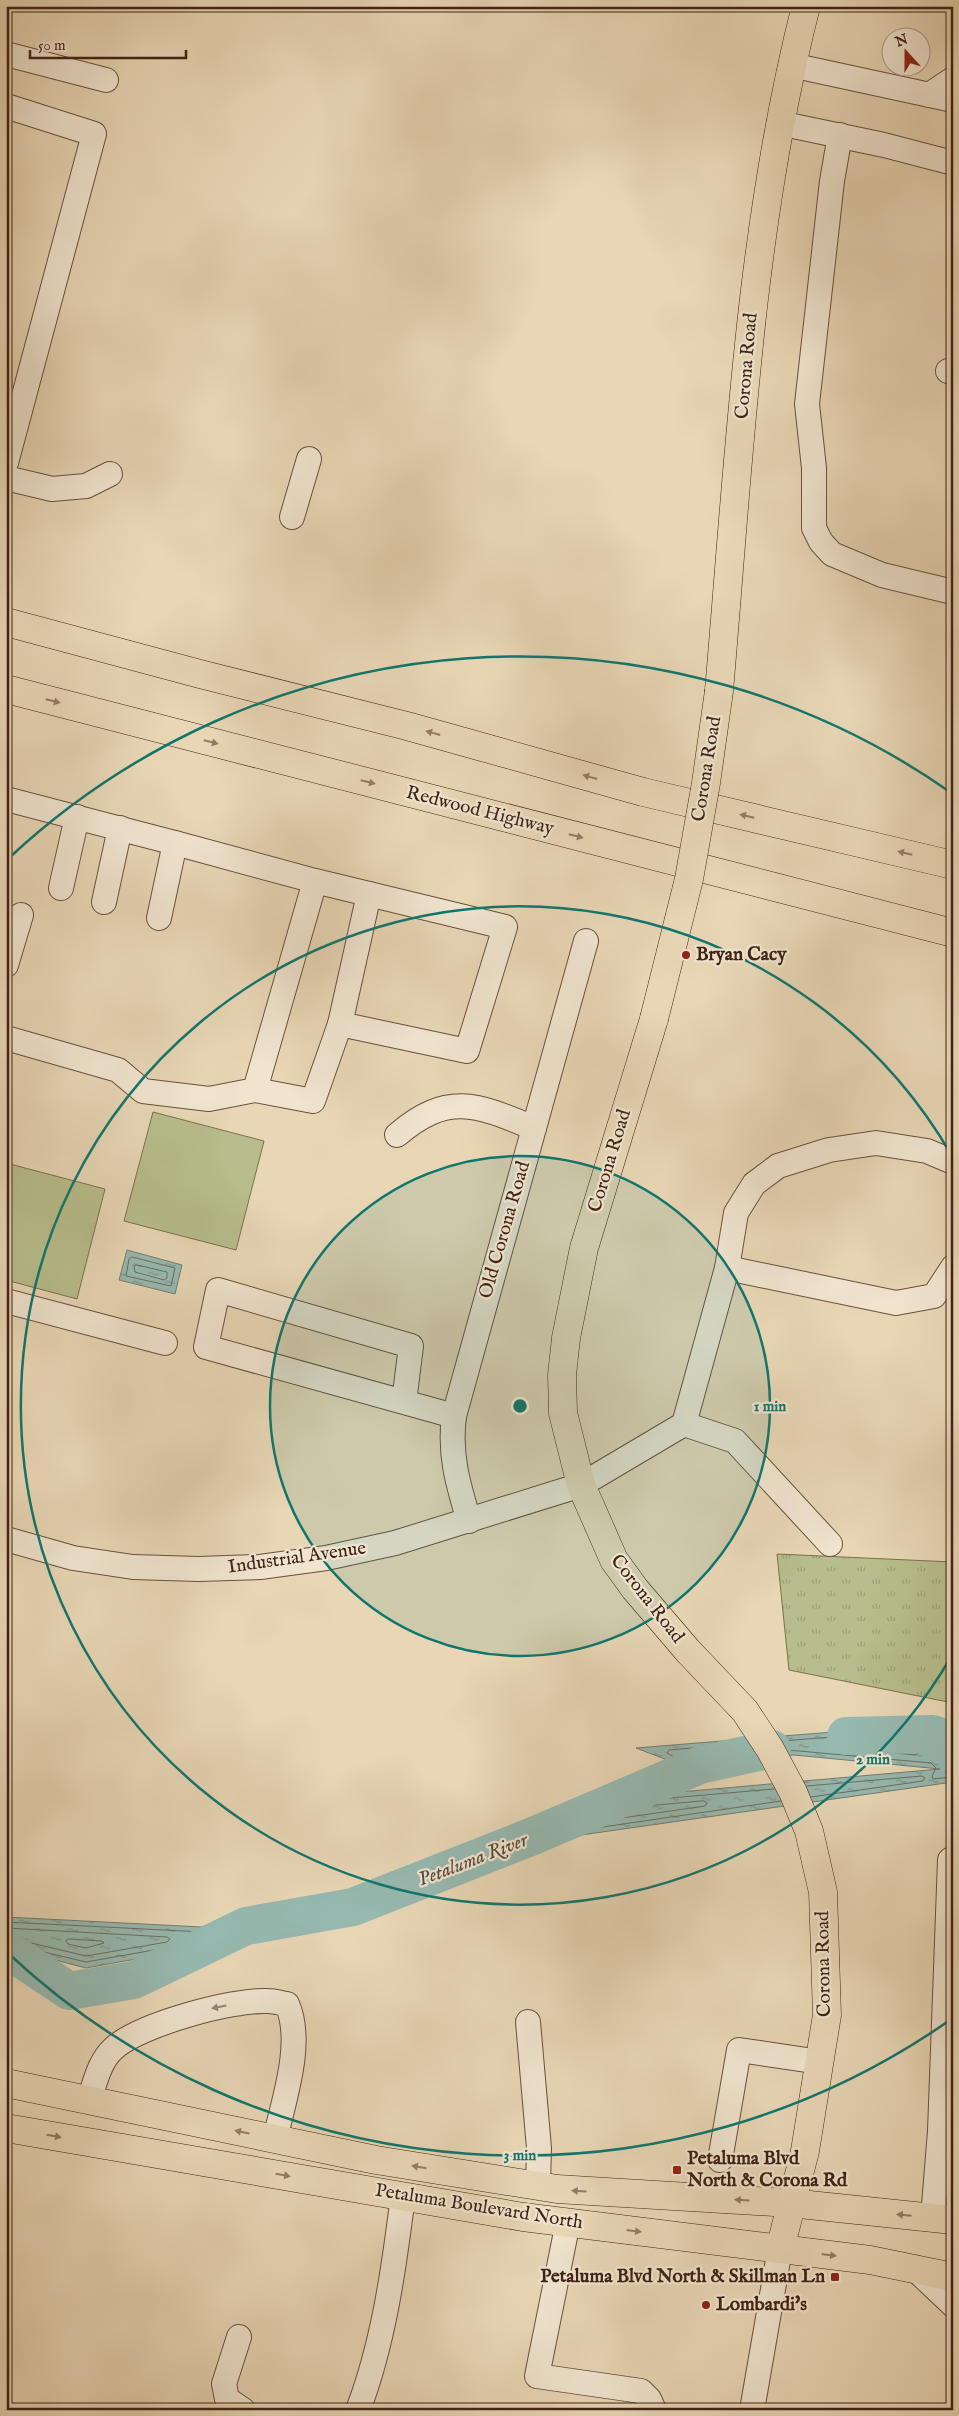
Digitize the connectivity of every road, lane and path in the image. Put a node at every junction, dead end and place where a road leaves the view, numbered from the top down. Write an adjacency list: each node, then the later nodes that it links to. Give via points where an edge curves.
1 (806, 6): 3 (main road, Corona Road)
2 (6, 54): 5 (street)
3 (791, 65): 6 (street); 9 (main road, Corona Road)
4 (953, 78): 6 (street)
5 (106, 80)
6 (929, 95): 7 (street)
7 (953, 100)
8 (6, 106): 13 (street, via 94,134)
9 (779, 122): 10 (street); 47 (main road, Corona Road, bridge, via 753,300 719,691 706,783 689,879 654,1019 584,1248 566,1338 562,1375 563,1413)
10 (840, 135): 11 (street); 17 (street, via 807,404 814,468 814,528 832,554 882,575)
11 (953, 163)
12 (309, 459): 16 (street)
13 (6, 463)
14 (110, 474): 15 (street, via 86,486 52,489)
15 (6, 478)
16 (292, 517)
17 (953, 592)
18 (6, 622): 24 (main road, one-way to 18, via 643,792 407,726)
19 (6, 689): 31 (main road, Redwood Highway, one-way to 31)
20 (6, 799): 21 (street)
21 (77, 817): 22 (street); 26 (street)
22 (120, 828): 23 (street); 28 (street)
23 (175, 843): 25 (street); 30 (street)
24 (953, 865)
25 (315, 882): 27 (street); 36 (street)
26 (61, 888)
27 (369, 894): 34 (street); 34 (street, via 505,927 467,1052)
28 (104, 902)
29 (21, 916): 33 (street)
30 (159, 918)
31 (953, 933)
32 (586, 941): 37 (street, Old Corona Road)
33 (6, 965)
34 (340, 1024): 36 (street, via 314,1101)
35 (6, 1038): 36 (street, via 118,1070 143,1092 209,1099)
36 (255, 1090)
37 (534, 1128): 38 (street, via 490,1110 471,1106 448,1107 423,1115); 45 (street, Old Corona Road)
38 (397, 1135)
39 (953, 1162): 41 (street, via 928,1152 876,1143 829,1150 778,1166 754,1184 736,1213)
40 (953, 1267): 41 (street, via 934,1296 896,1303)
41 (727, 1268): 46 (street)
42 (6, 1301): 43 (street)
43 (165, 1343)
44 (404, 1402): 44 (street, via 206,1347 218,1290 411,1346); 45 (street)
45 (454, 1416): 48 (street, Old Corona Road, via 451,1440 454,1465)
46 (684, 1424): 47 (street, Industrial Avenue); 50 (street, via 735,1441)
47 (582, 1485): 48 (street, Industrial Avenue); 54 (main road, Corona Road, via 619,1567 688,1651 745,1711 793,1792 809,1831 823,1892 828,2015)
48 (469, 1521): 49 (street, Industrial Avenue, via 395,1543 326,1558 251,1567 133,1567 73,1558)
49 (6, 1539)
50 (830, 1544)
51 (950, 1860): 52 (street)
52 (950, 1932): 56 (street)
53 (528, 2022): 61 (street, via 539,2148)
54 (820, 2062): 60 (street, via 739,2050); 63 (main road, Corona Road, via 805,2150)
55 (6, 2083): 57 (main road, Petaluma Boulevard North)
56 (947, 2095): 64 (street, via 938,2172)
57 (89, 2100): 59 (main road, Petaluma Boulevard North, one-way to 57); 59 (street, one-way to 57, via 290,2073 293,2034 292,2015 287,2004 267,2001 207,2010 137,2034 113,2049 100,2069)
58 (6, 2128): 62 (main road, Petaluma Boulevard North, one-way to 62)
59 (275, 2139): 61 (main road, Petaluma Boulevard North, one-way to 59, via 376,2160)
60 (720, 2160)
61 (538, 2186): 63 (main road, Petaluma Boulevard North, one-way to 61)
62 (403, 2196): 65 (main road, Petaluma Boulevard North); 72 (street, via 396,2252 377,2345)
63 (790, 2203): 64 (main road, Petaluma Boulevard North, one-way to 63); 66 (main road, Corona Road)
64 (943, 2219)
65 (568, 2222): 66 (main road, Petaluma Boulevard North, one-way to 66); 73 (street, via 537,2376 641,2391)
66 (780, 2249): 67 (main road, Petaluma Boulevard North, one-way to 67, via 870,2260); 74 (street)
67 (916, 2270): 68 (main road, Petaluma Boulevard North); 69 (street)
68 (953, 2277)
69 (953, 2305)
70 (239, 2337): 71 (street, via 224,2384 227,2399)
71 (243, 2410)
72 (358, 2410)
73 (654, 2410)
74 (752, 2410)

